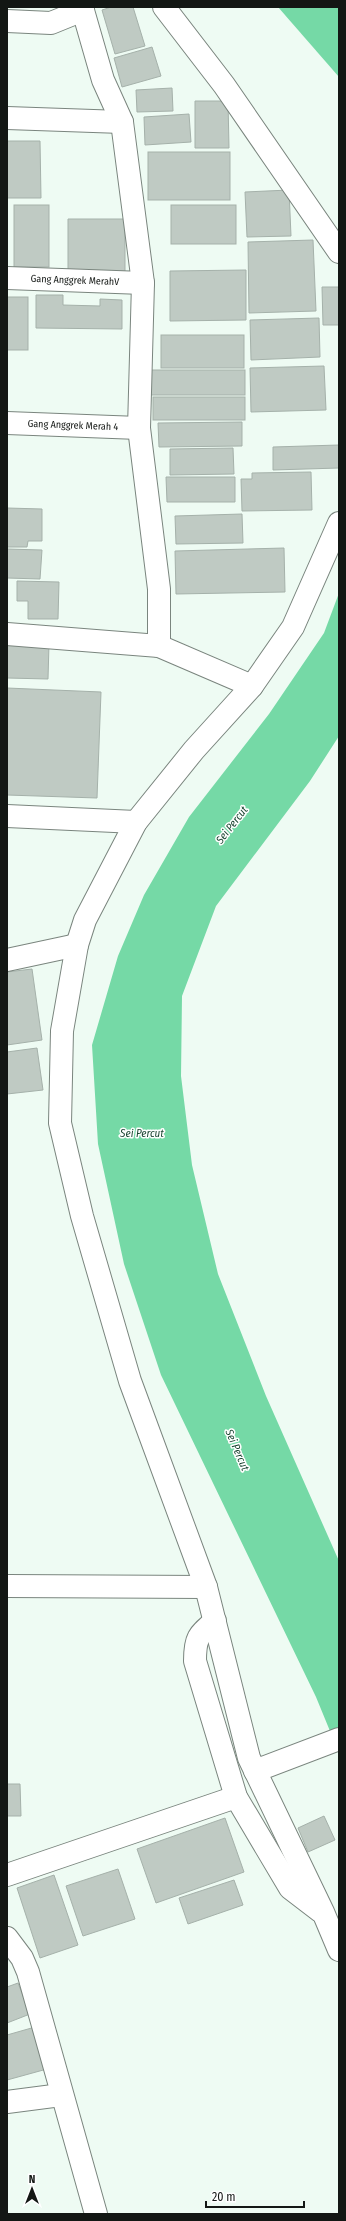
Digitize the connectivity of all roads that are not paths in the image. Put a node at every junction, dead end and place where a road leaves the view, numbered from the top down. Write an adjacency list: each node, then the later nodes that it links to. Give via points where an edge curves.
1 (164, 7): 6 (street, via 224,85)
2 (83, 8): 3 (street, via 51,23); 5 (street, via 103,80)
3 (7, 21)
4 (7, 118): 5 (street)
5 (122, 122): 8 (street)
6 (339, 252)
7 (7, 278): 8 (street, Gang Anggrek MerahV)
8 (143, 283): 10 (street)
9 (7, 423): 10 (street, Gang Anggrek Merah 4)
10 (139, 428): 13 (street, via 159,589)
11 (339, 523): 14 (street, via 293,627)
12 (7, 634): 13 (street)
13 (159, 646): 14 (street)
14 (252, 686): 16 (street, via 194,750)
15 (7, 816): 16 (street)
16 (136, 822): 17 (street, via 86,920)
17 (77, 945): 18 (street); 20 (street, via 62,1031 60,1123 82,1216 130,1380)
18 (7, 960)
19 (7, 1586): 20 (street)
20 (206, 1587): 21 (street)
21 (215, 1621): 23 (street, via 249,1758); 24 (street, via 198,1634 194,1646 194,1661)
22 (332, 1741): 23 (street)
23 (255, 1771): 26 (street)
24 (236, 1797): 25 (street); 26 (street, via 290,1888)
25 (7, 1875)
26 (323, 1912): 28 (street)
27 (7, 1938): 29 (street, via 22,1958 28,1972)
28 (339, 1950)
29 (61, 2095): 30 (street); 31 (street)
30 (7, 2102)
31 (96, 2214)

